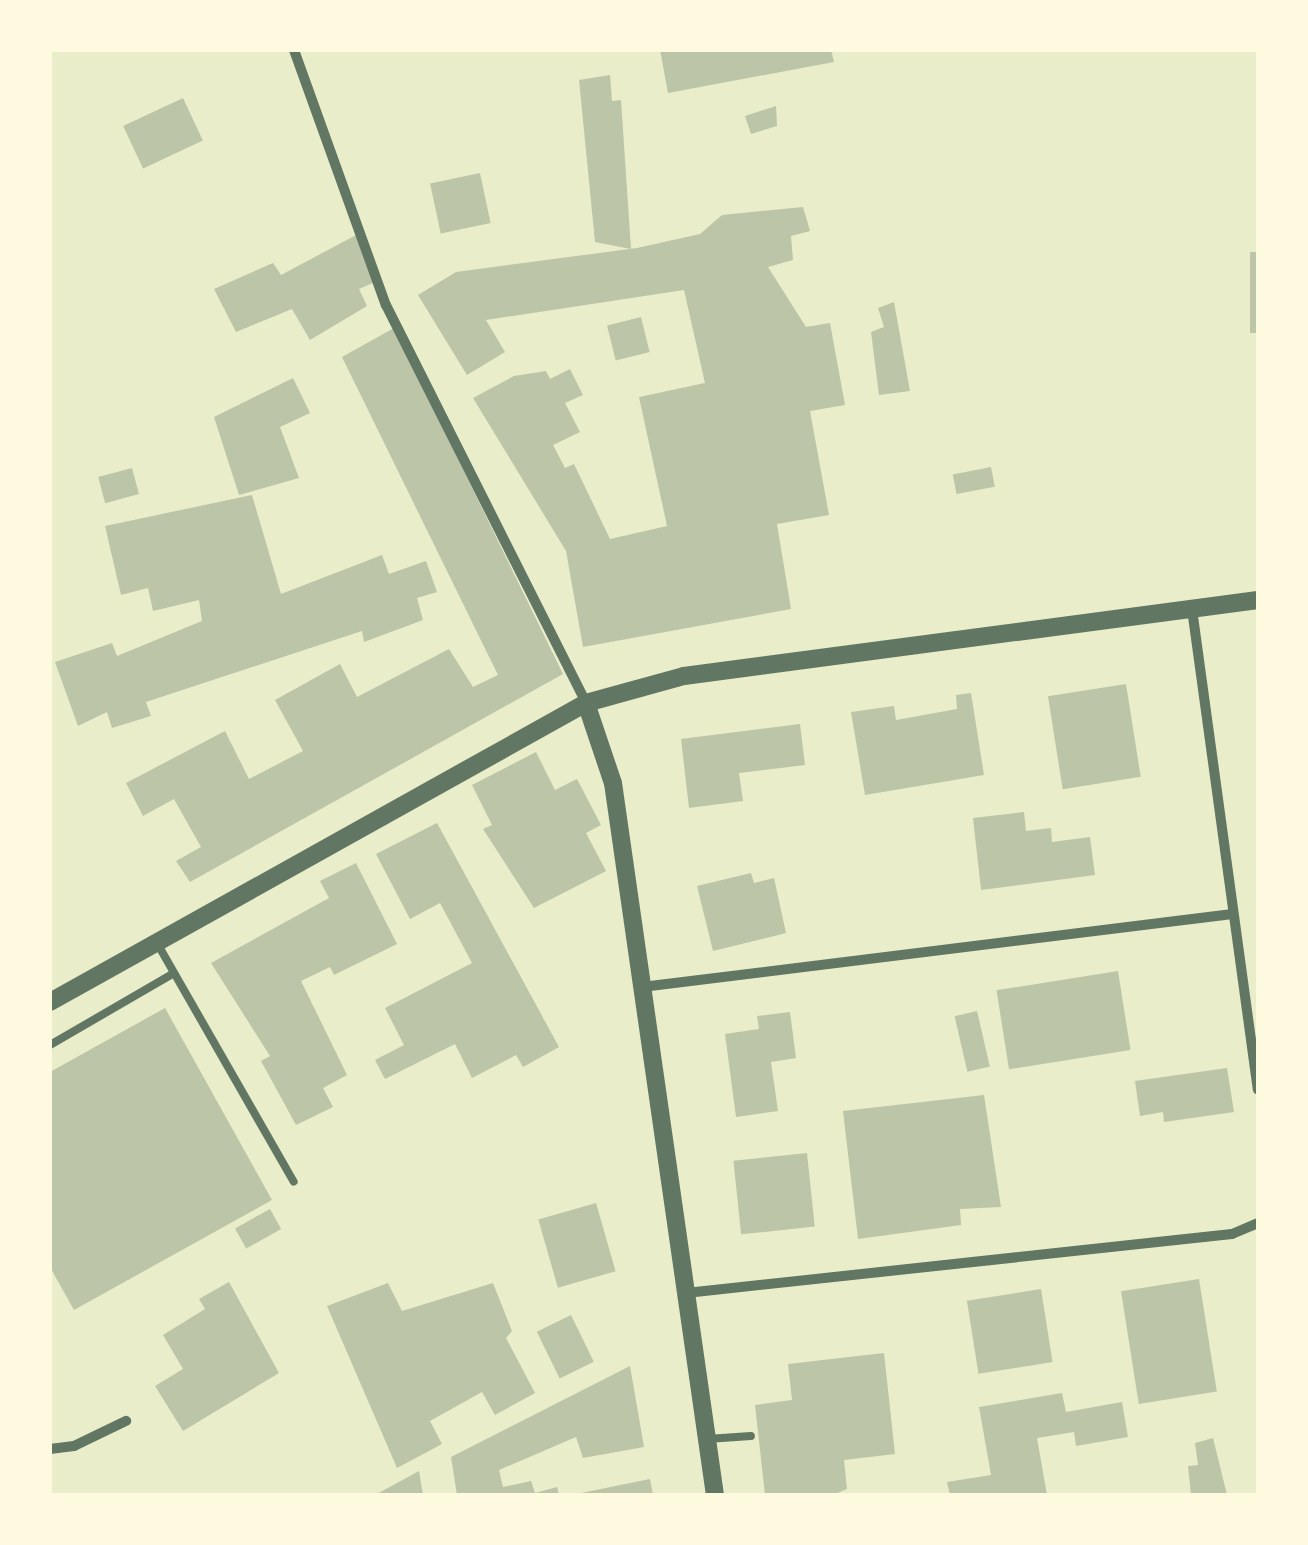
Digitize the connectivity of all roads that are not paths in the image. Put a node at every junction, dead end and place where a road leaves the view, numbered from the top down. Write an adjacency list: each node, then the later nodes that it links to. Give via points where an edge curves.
1 (294, 50): 4 (street, via 386,305)
2 (1258, 600): 3 (street)
3 (1192, 608): 4 (street, via 684,676); 5 (street)
4 (586, 702): 6 (street); 8 (street, via 612,782)
5 (1234, 914): 8 (street); 11 (street)
6 (157, 942): 7 (lane); 9 (street)
7 (174, 973): 10 (lane); 12 (lane)
8 (642, 986): 14 (street)
9 (50, 1002)
10 (50, 1044)
11 (1258, 1090)
12 (294, 1182)
13 (1258, 1223): 14 (street, via 1232,1234)
14 (686, 1294): 17 (street)
15 (126, 1421): 18 (street, via 74,1446)
16 (751, 1436): 17 (lane)
17 (708, 1439): 19 (street)
18 (50, 1448)
19 (716, 1495)

